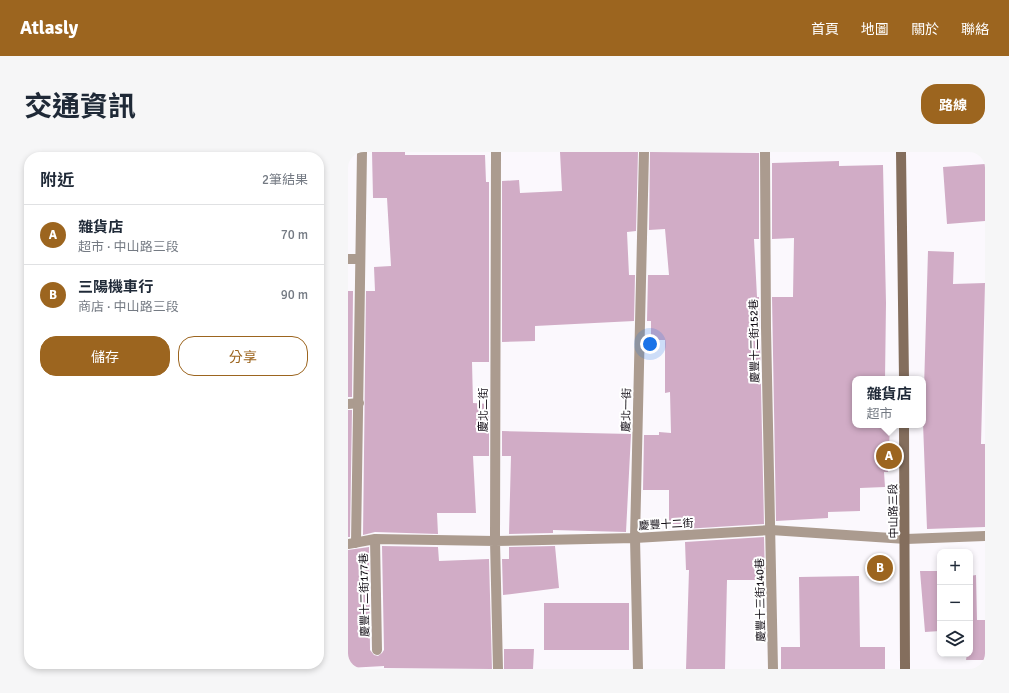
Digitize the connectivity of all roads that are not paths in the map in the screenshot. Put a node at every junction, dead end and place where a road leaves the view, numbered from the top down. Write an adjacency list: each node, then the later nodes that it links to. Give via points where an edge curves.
1 (362, 152): 7 (street)
2 (496, 152): 17 (street, 慶北二街)
3 (644, 152): 14 (street, 慶北一街)
4 (765, 152): 12 (street, 慶豐十二街152巷)
5 (901, 152): 8 (street)
6 (348, 259): 7 (street)
7 (360, 259): 9 (street)
8 (904, 376)
9 (359, 403): 10 (street); 18 (street)
10 (348, 404)
11 (904, 428): 16 (street, 中山路三段)
12 (771, 530): 14 (street, 慶豐十二街); 16 (street, 慶豐十二街); 22 (street, 慶豐十三街140巷)
13 (985, 536): 16 (street, 慶豐十二街)
14 (635, 538): 17 (street, 慶豐十二街); 21 (street, 慶北一街)
15 (375, 539): 17 (street, 慶豐十二街); 18 (street, 慶豐十二街); 19 (street, 慶豐十二街177巷)
16 (906, 539): 23 (street, 中山路三段)
17 (495, 540): 20 (street, 慶北二街)
18 (352, 544)
19 (377, 650)
20 (498, 669)
21 (638, 669)
22 (773, 669)
23 (905, 669)

